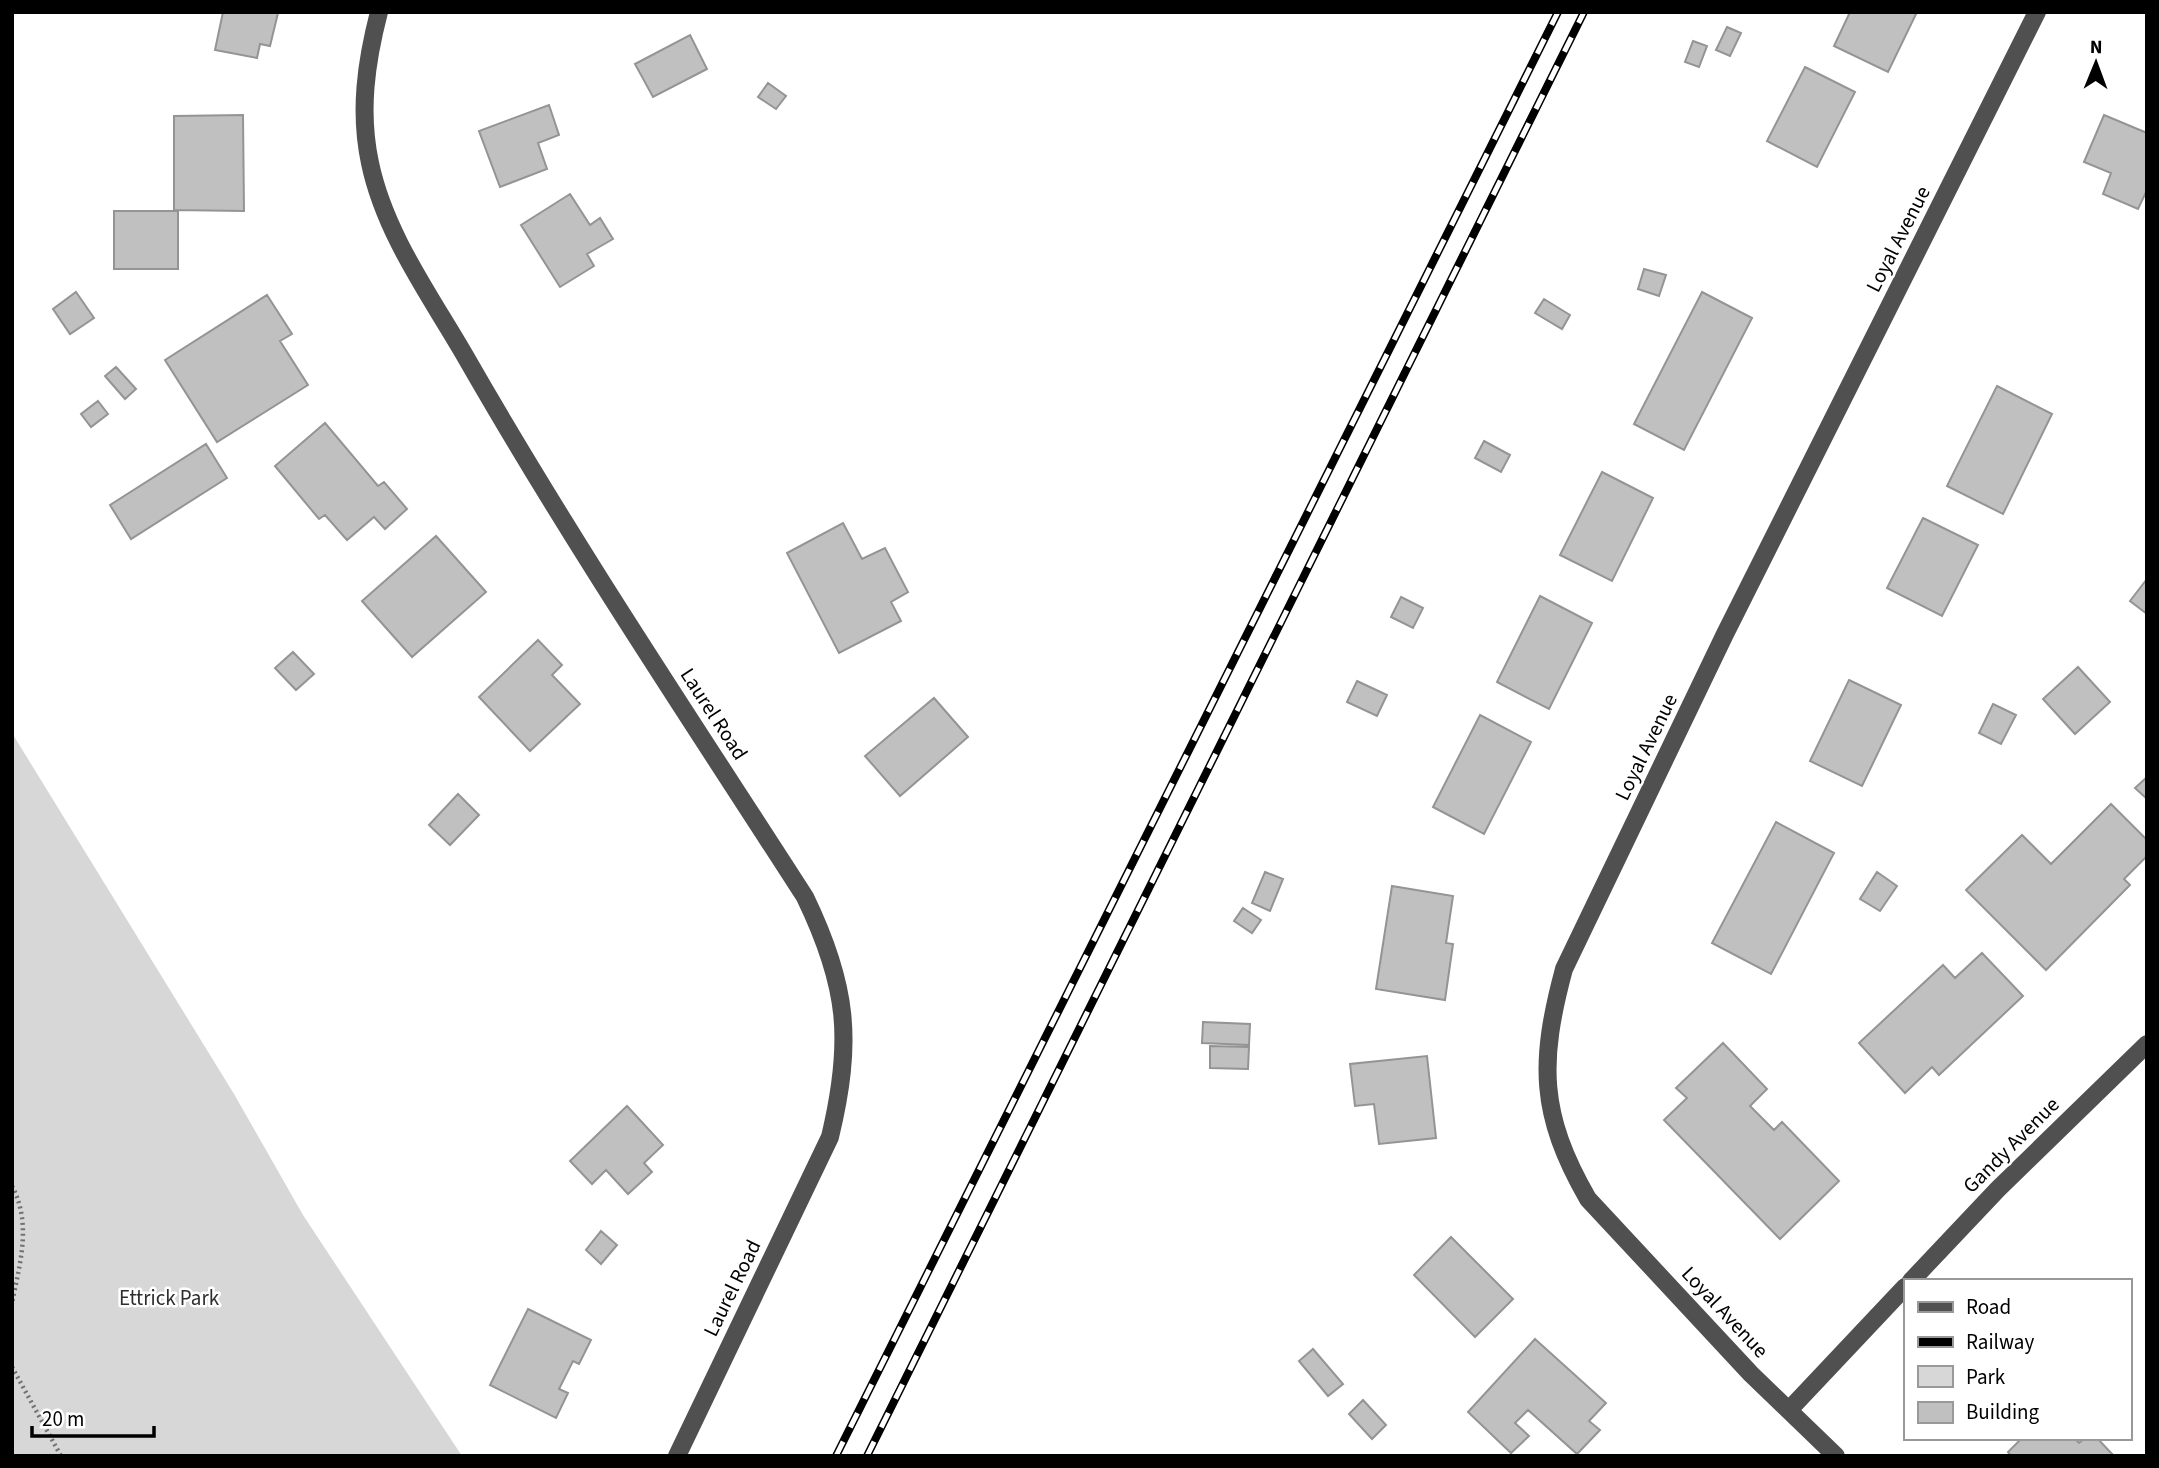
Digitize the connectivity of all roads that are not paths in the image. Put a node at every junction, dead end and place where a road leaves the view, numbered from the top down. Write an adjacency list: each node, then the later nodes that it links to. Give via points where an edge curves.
1 (379, 12): 7 (street, Laurel Road, via 367,56 364,109 370,163 389,225 520,452 805,897 827,943 841,993 845,1034 842,1086 830,1137)
2 (2037, 12): 6 (street, Loyal Avenue, via 1713,659 1564,969 1549,1025 1546,1073 1553,1121 1569,1166 1588,1199)
3 (2147, 1044): 4 (street, Gandy Avenue, via 1997,1189)
4 (1913, 1279)
5 (1904, 1288): 6 (street)
6 (1789, 1410): 8 (street, Loyal Avenue)
7 (677, 1456)
8 (1836, 1456)

